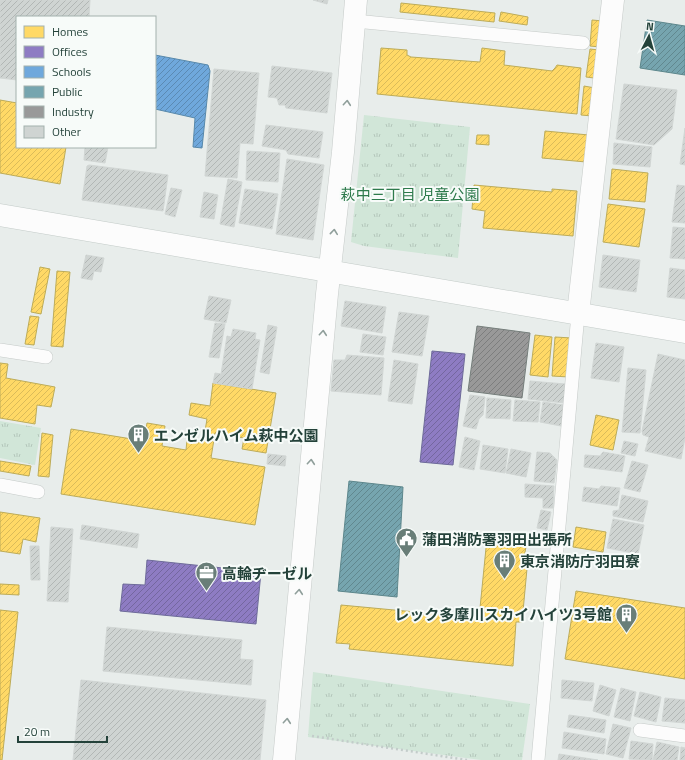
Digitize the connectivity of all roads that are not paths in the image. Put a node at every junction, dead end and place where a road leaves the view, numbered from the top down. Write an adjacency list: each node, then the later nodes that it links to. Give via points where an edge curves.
1 (613, 0): 6 (street)
2 (355, 10): 3 (lane); 5 (street, one-way to 2)
3 (583, 43)
4 (0, 215): 5 (street)
5 (330, 271): 6 (street); 14 (street, one-way to 5)
6 (578, 314): 7 (street); 15 (lane)
7 (685, 332)
8 (0, 350): 9 (lane)
9 (46, 357)
10 (0, 485): 11 (lane)
11 (38, 492)
12 (640, 730): 13 (lane)
13 (685, 736)
14 (284, 760)
15 (538, 760)

